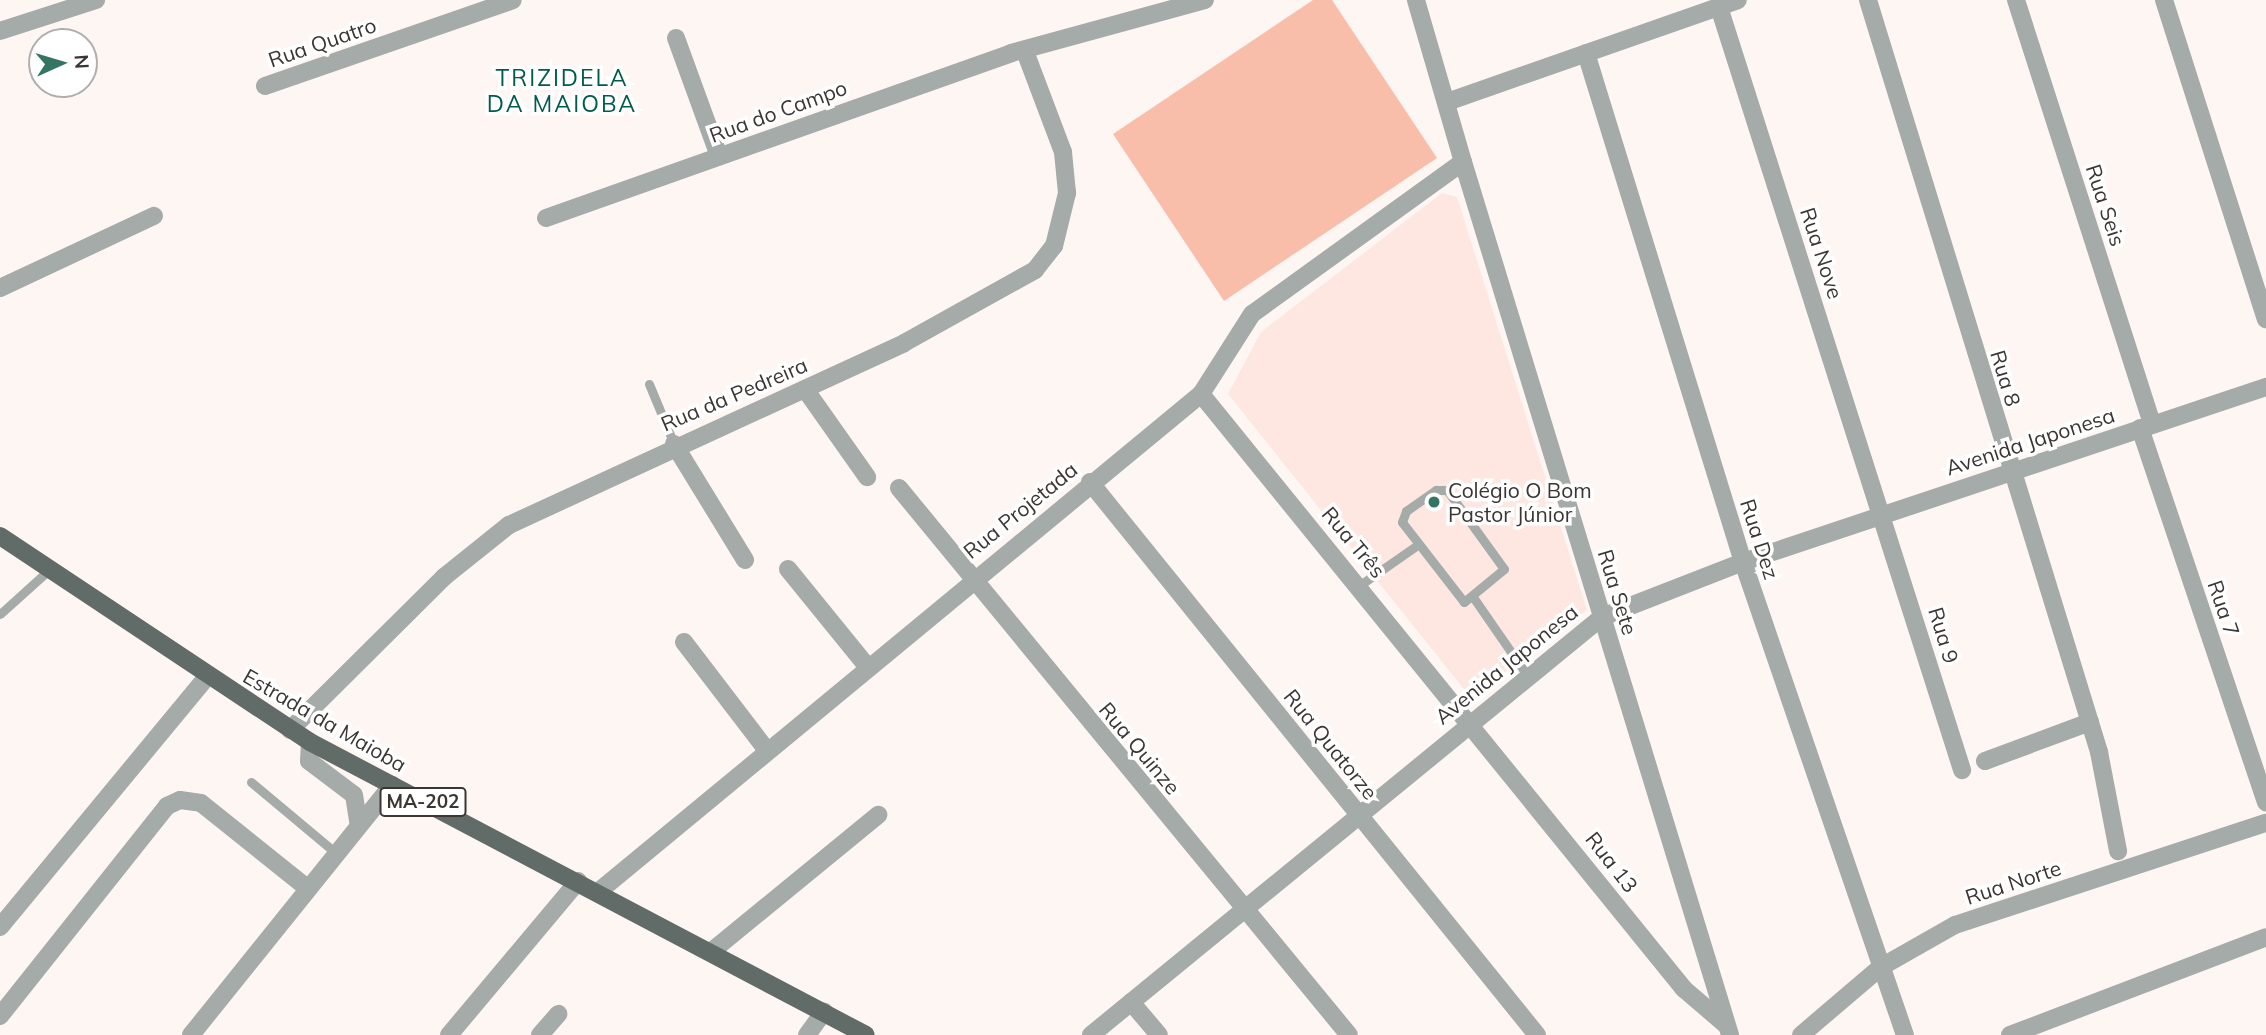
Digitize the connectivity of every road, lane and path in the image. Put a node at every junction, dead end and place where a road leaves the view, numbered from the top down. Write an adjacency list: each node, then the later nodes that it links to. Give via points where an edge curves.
1 (96, 0): 9 (street)
2 (513, 0): 13 (street, Rua Quatro)
3 (1205, 0): 12 (street, Rua do Campo)
4 (1416, 0): 14 (street, Rua Sete)
5 (1868, 0): 27 (street, Rua 8)
6 (2016, 0): 25 (street, Rua Seis)
7 (2164, 0): 20 (street)
8 (1728, 3): 11 (street); 31 (street, Rua Nove)
9 (0, 31)
10 (676, 38): 15 (street)
11 (1586, 53): 14 (street); 35 (street, Rua Dez)
12 (1026, 54): 15 (street, Rua do Campo, via 1011,53); 23 (street, Rua da Pedreira, via 1063,152 1067,192 1054,246 1009,289)
13 (265, 86)
14 (1447, 102): 16 (street, Rua Sete)
15 (719, 156): 18 (street, Rua do Campo)
16 (1463, 162): 24 (street, Rua Projetada, via 1252,314); 42 (street, Rua Sete)
17 (154, 216): 19 (street)
18 (546, 218)
19 (0, 288)
20 (2266, 319)
21 (649, 384): 26 (lane)
22 (2266, 387): 25 (street, Avenida Japonesa)
23 (805, 389): 26 (street, Rua da Pedreira); 28 (street)
24 (1200, 394): 29 (street, Rua Projetada); 39 (street, Rua Três)
25 (2146, 426): 27 (street, Avenida Japonesa); 56 (street, Rua 7)
26 (674, 444): 34 (street); 49 (street, Rua da Pedreira, via 509,524 444,577)
27 (2011, 472): 31 (street, Avenida Japonesa); 48 (street, Rua 8)
28 (867, 477)
29 (1090, 482): 38 (street, Rua Projetada); 57 (street, Rua Quatorze)
30 (899, 488): 38 (street, Rua Quinze)
31 (1882, 514): 35 (street, Avenida Japonesa); 53 (street, Rua 9)
32 (0, 536): 36 (main road, Estrada da Maioba / MA-202)
33 (1416, 546): 39 (lane); 40 (lane, via 1455,598); 40 (lane, via 1402,517 1436,490 1447,490 1504,569)
34 (745, 560)
35 (1743, 562): 42 (street, Avenida Japonesa); 70 (street, Rua Dez)
36 (50, 569): 41 (lane); 46 (main road, Estrada da Maioba / MA-202)
37 (788, 569): 44 (street)
38 (971, 579): 44 (street, Rua Projetada); 66 (street, Rua Quinze)
39 (1360, 585): 47 (street, Rua Três)
40 (1473, 597): 45 (lane)
41 (0, 614)
42 (1602, 617): 45 (street, Avenida Japonesa); 75 (street, Rua Sete)
43 (684, 642): 51 (street)
44 (866, 665): 51 (street, Rua Projetada)
45 (1527, 675): 47 (street, Avenida Japonesa)
46 (207, 677): 49 (main road, Estrada da Maioba / MA-202); 67 (street)
47 (1472, 720): 57 (street, Avenida Japonesa); 75 (street, Rua 13, via 1684,989)
48 (2090, 722): 52 (street); 61 (street, Rua 8)
49 (290, 730): 50 (main road, Estrada da Maioba / MA-202)
50 (310, 742): 55 (main road, Estrada da Maioba / MA-202); 60 (street, via 309,761 354,795)
51 (765, 748): 65 (street, Rua Projetada)
52 (1985, 761)
53 (1962, 770)
54 (251, 782): 62 (lane)
55 (392, 785): 60 (street); 63 (main road, Estrada da Maioba / MA-202)
56 (2266, 802)
57 (1359, 814): 66 (street, Avenida Japonesa); 84 (street, Rua Quatorze)
58 (878, 815): 69 (street)
59 (2266, 823): 70 (street, Rua Norte, via 1955,925)
60 (359, 825): 62 (street)
61 (2118, 851)
62 (336, 853): 64 (street)
63 (578, 881): 65 (main road, Estrada da Maioba / MA-202); 77 (street)
64 (307, 888): 74 (street, via 201,803 180,800 167,806); 76 (street)
65 (598, 892): 69 (main road, Estrada da Maioba / MA-202)
66 (1242, 907): 71 (street, Avenida Japonesa); 83 (street, Rua Quinze)
67 (0, 927)
68 (2266, 937): 87 (street)
69 (712, 951): 72 (main road, Estrada da Maioba / MA-202)
70 (1881, 967): 85 (street, Rua Norte); 86 (street, Rua Dez)
71 (1131, 1002): 81 (street, Avenida Japonesa); 82 (street)
72 (824, 1012): 79 (street); 80 (main road, Estrada da Maioba / MA-202)
73 (558, 1014): 78 (street)
74 (0, 1016)
75 (1728, 1030)
76 (191, 1035)
77 (449, 1035)
78 (540, 1035)
79 (807, 1035)
80 (866, 1035)
81 (1091, 1035)
82 (1159, 1035)
83 (1349, 1035)
84 (1537, 1035)
85 (1801, 1035)
86 (1905, 1035)
87 (2010, 1035)

